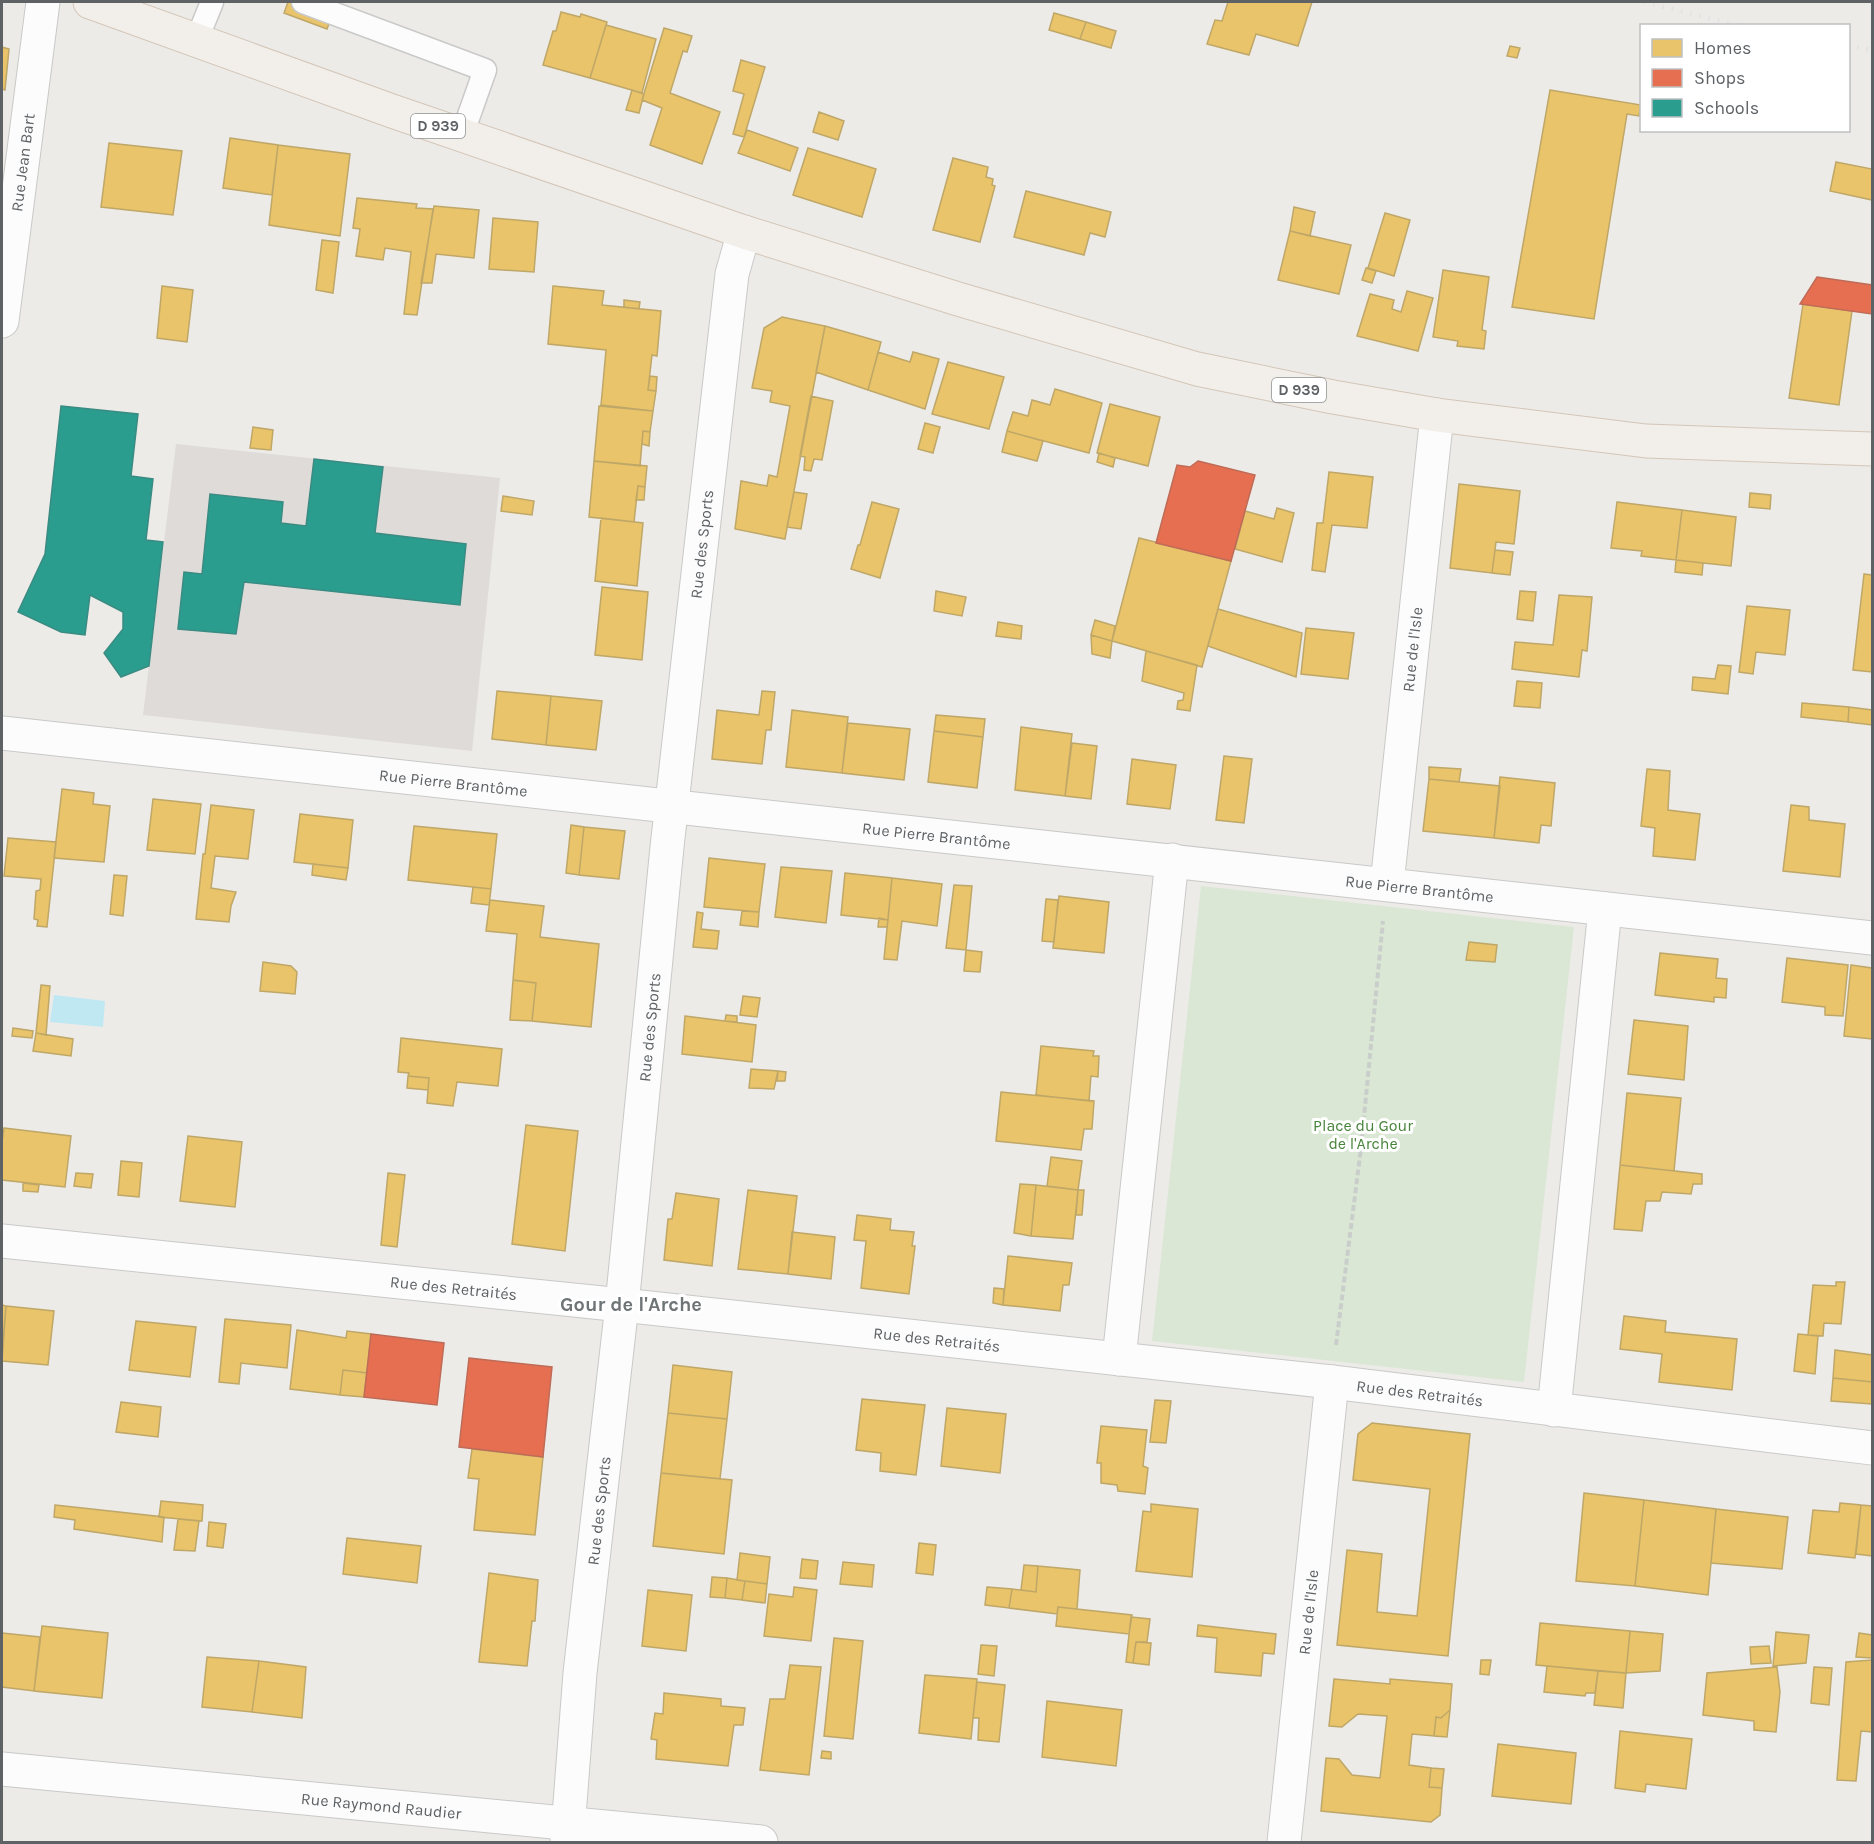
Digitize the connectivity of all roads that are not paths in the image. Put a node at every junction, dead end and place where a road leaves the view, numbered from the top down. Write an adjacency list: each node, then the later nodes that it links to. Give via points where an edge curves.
1 (44, 2): 8 (street, Rue Jean Bart)
2 (90, 2): 5 (main road, D 939)
3 (212, 2): 5 (lane)
4 (303, 2): 6 (lane, via 484,70)
5 (197, 39): 6 (main road, D 939)
6 (462, 135): 7 (main road, D 939)
7 (744, 232): 9 (main road, D 939, via 1197,369); 12 (street, Rue des Sports, via 732,274)
8 (2, 319)
9 (1437, 415): 10 (main road, D 939, via 1646,441); 14 (street, Rue de l'Isle)
10 (1872, 449)
11 (2, 733): 12 (street, Rue Pierre Brantôme)
12 (672, 806): 13 (street, Rue Pierre Brantôme); 18 (street, Rue des Sports)
13 (1172, 860): 14 (street, Rue Pierre Brantôme); 19 (street)
14 (1387, 884): 15 (street, Rue Pierre Brantôme)
15 (1605, 909): 16 (street, Rue Pierre Brantôme); 21 (street)
16 (1872, 938)
17 (2, 1241): 18 (street, Rue des Retraités)
18 (622, 1305): 19 (street, Rue des Retraités); 24 (street, Rue des Sports, via 580,1673)
19 (1119, 1359): 20 (street, Rue des Retraités)
20 (1332, 1382): 21 (street, Rue des Retraités); 26 (street, Rue de l'Isle)
21 (1554, 1410): 22 (street, Rue des Retraités)
22 (1872, 1448)
23 (2, 1769): 24 (street, Rue Raymond Raudier)
24 (567, 1833): 25 (street, Rue Raymond Raudier)
25 (761, 1842)
26 (1284, 1842)

